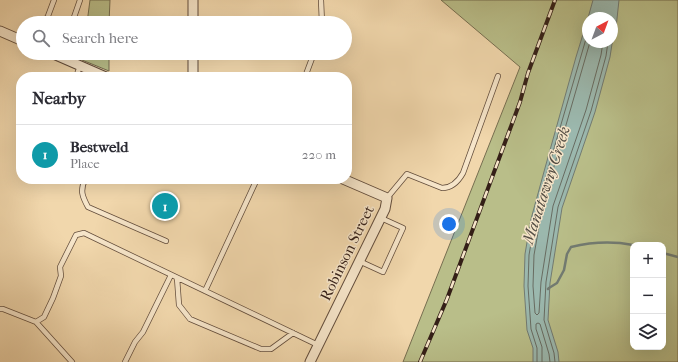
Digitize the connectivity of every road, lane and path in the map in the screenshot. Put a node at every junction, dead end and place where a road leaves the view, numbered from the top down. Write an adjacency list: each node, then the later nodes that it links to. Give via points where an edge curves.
1 (54, 0): 5 (lane)
2 (80, 0): 6 (lane)
3 (193, 0): 7 (street)
4 (321, 0): 8 (lane)
5 (48, 16)
6 (74, 16)
7 (193, 16)
8 (322, 16)
9 (0, 30): 10 (street)
10 (16, 38)
11 (66, 60): 14 (street)
12 (193, 60): 17 (street)
13 (311, 60): 18 (lane)
14 (80, 66): 15 (lane); 16 (street)
15 (78, 72)
16 (94, 72)
17 (193, 72)
18 (307, 72)
19 (498, 76): 23 (lane, via 459,180 453,186 442,188 408,174)
20 (352, 183): 23 (street, Robinson Street)
21 (83, 184): 25 (lane, via 83,199 88,207)
22 (255, 184): 29 (lane)
23 (387, 198): 24 (street, Robinson Street)
24 (381, 218): 26 (street, Robinson Street); 26 (lane, via 403,228 383,272)
25 (166, 241)
26 (359, 261): 33 (street, Robinson Street)
27 (171, 275): 28 (lane); 31 (lane, via 84,233 76,235 60,268 61,276 53,298 44,317); 34 (lane)
28 (177, 278): 29 (lane); 32 (lane, via 179,305 190,319 261,349 271,349)
29 (205, 291): 32 (lane)
30 (0, 309): 31 (lane)
31 (36, 322): 35 (lane)
32 (293, 333): 33 (lane)
33 (318, 345): 36 (street, Robinson Street)
34 (127, 361)
35 (72, 362)
36 (310, 362)

